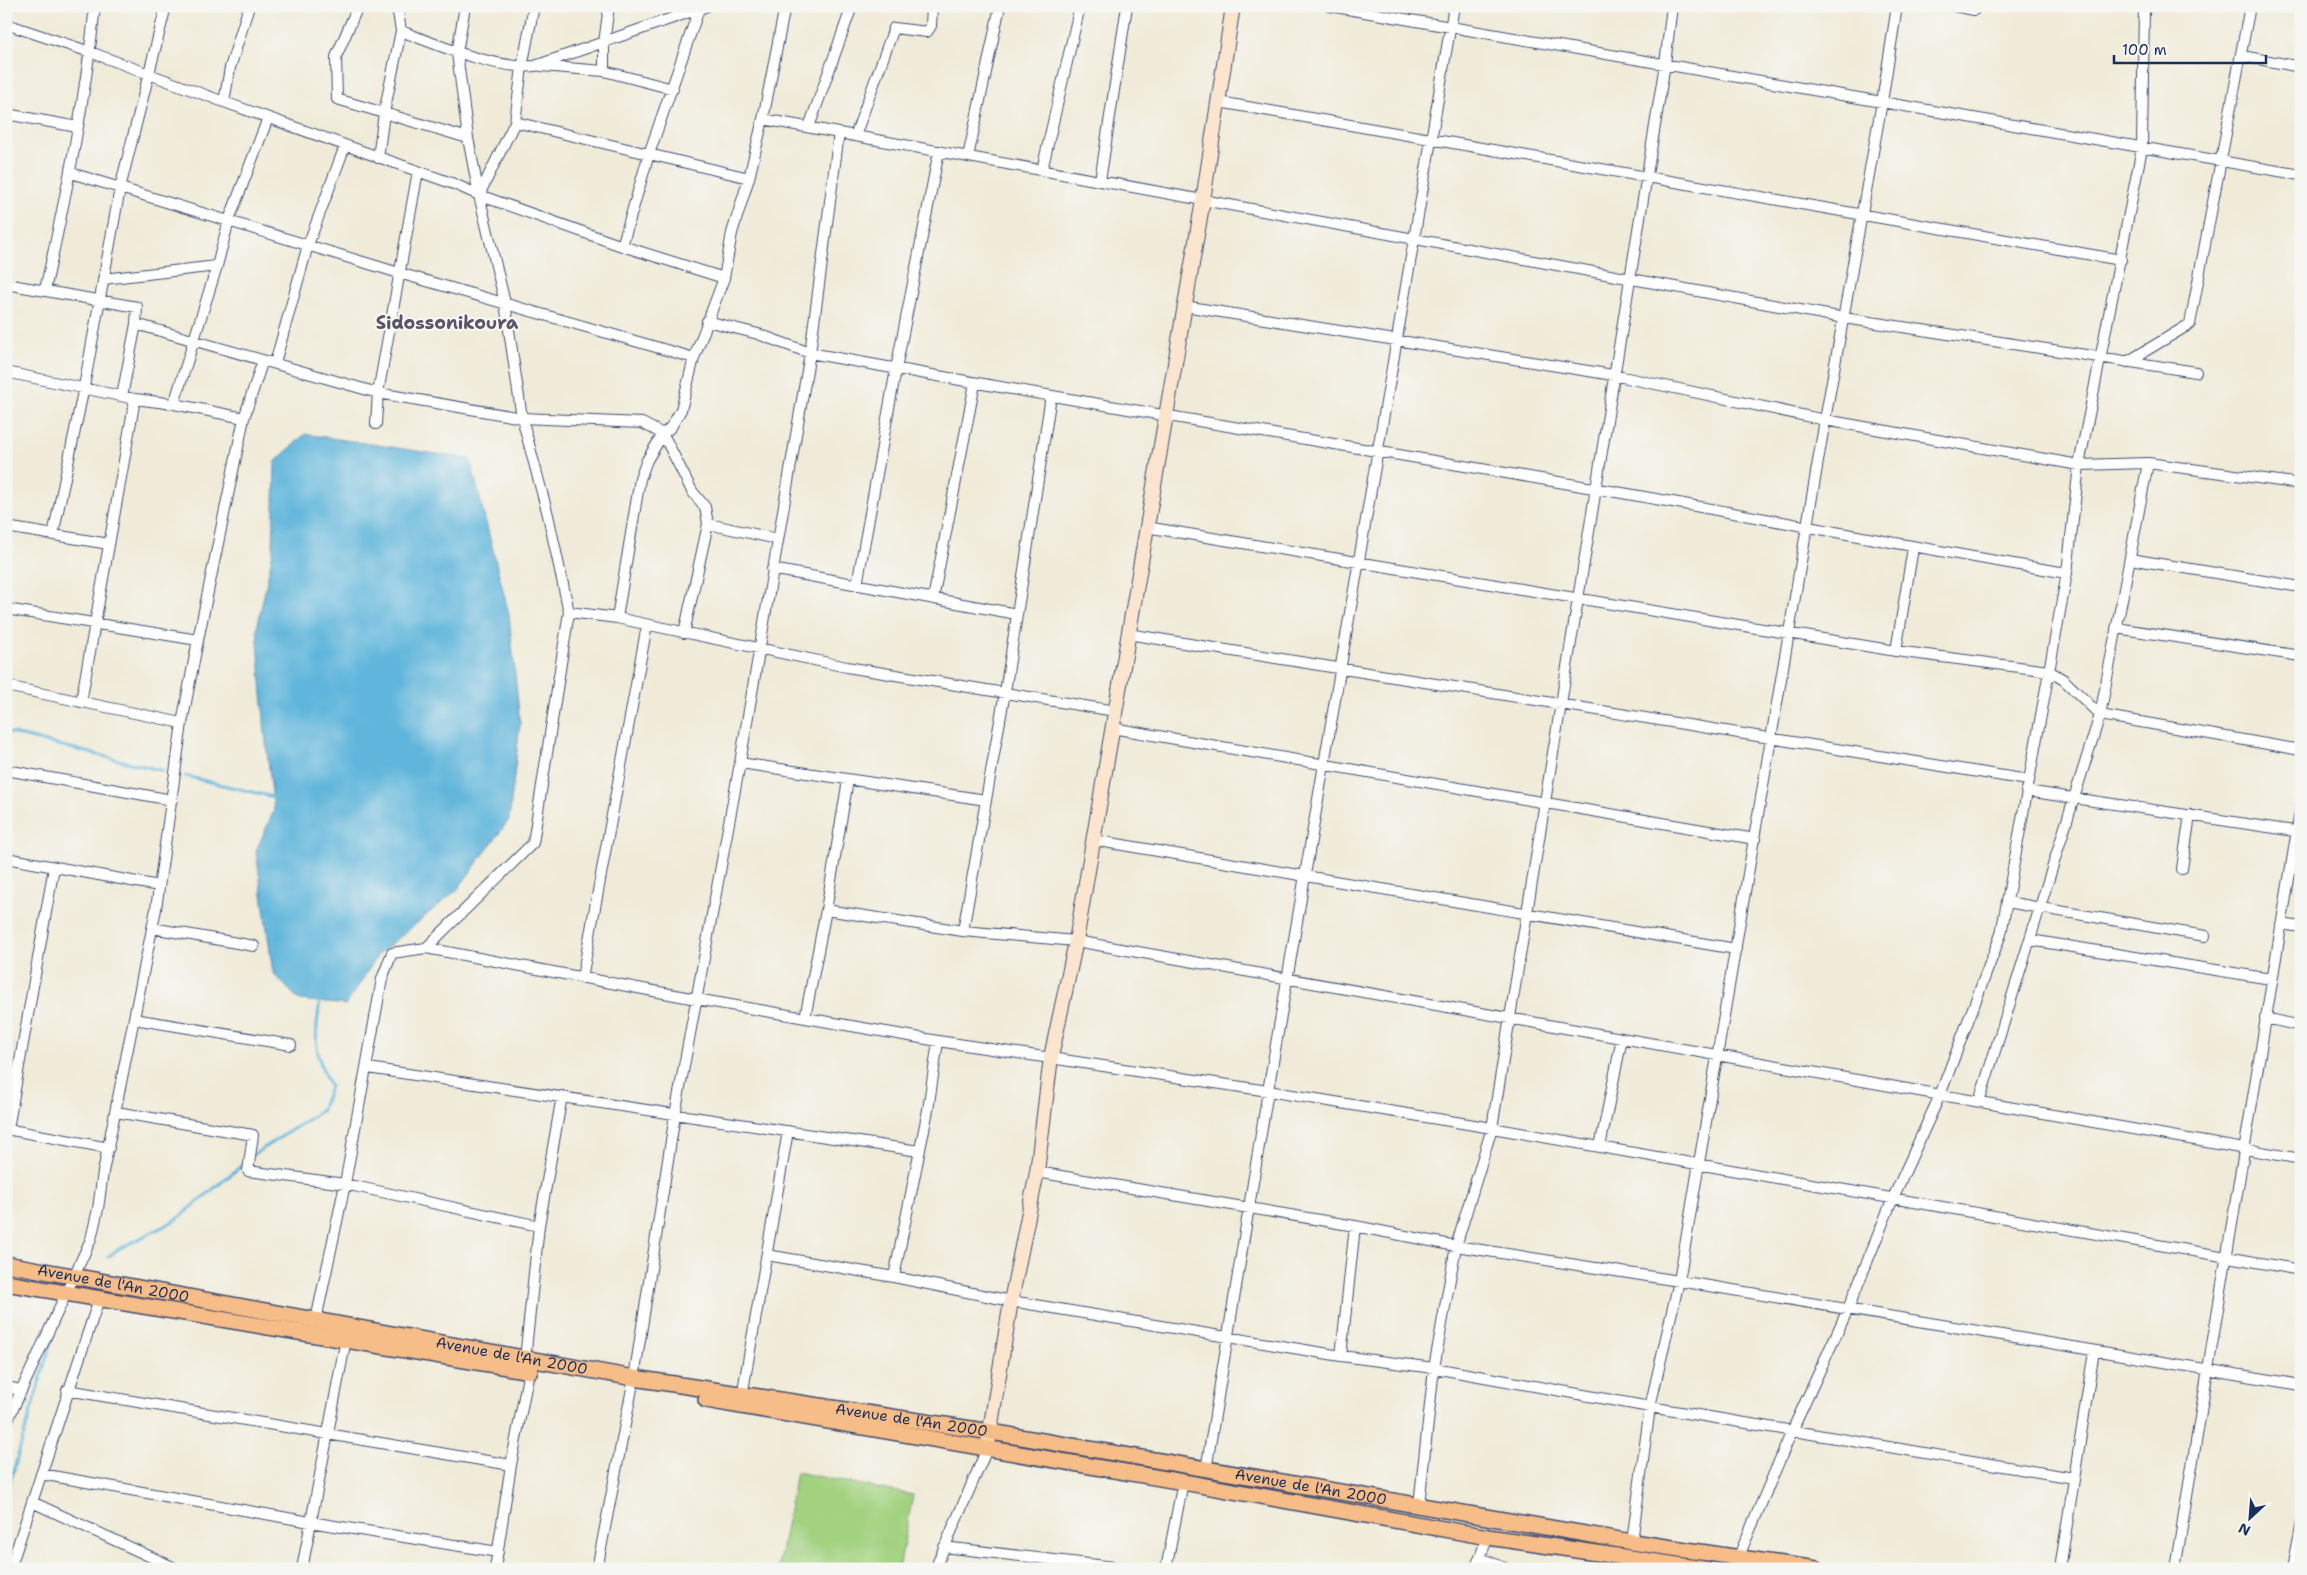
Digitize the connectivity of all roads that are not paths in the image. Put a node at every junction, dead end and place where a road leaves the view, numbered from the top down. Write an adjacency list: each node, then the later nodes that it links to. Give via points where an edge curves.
1 (95, 6): 29 (street)
2 (166, 6): 37 (street)
3 (249, 6): 39 (street, via 230,68)
4 (358, 6): 42 (street, via 336,57 337,99)
5 (397, 6): 27 (street)
6 (465, 6): 30 (street)
7 (534, 6): 34 (street)
8 (609, 6): 28 (street)
9 (785, 6): 45 (street)
10 (852, 6): 48 (street)
11 (932, 6): 50 (street, via 931,26 927,32 894,28)
12 (1000, 6): 57 (street)
13 (1080, 6): 60 (street)
14 (1127, 6): 66 (street)
15 (1233, 6): 40 (street)
16 (1330, 6): 26 (street)
17 (1454, 6): 26 (street)
18 (1672, 6): 32 (street)
19 (1897, 6): 41 (street)
20 (1954, 6): 21 (street, via 1974,10)
21 (1978, 6)
22 (2144, 6): 54 (street)
23 (2250, 6): 31 (street)
24 (703, 8): 28 (street); 38 (street)
25 (6, 24): 29 (street)
26 (1451, 27): 32 (street); 52 (street)
27 (401, 31): 30 (street); 42 (street)
28 (604, 43): 33 (street); 36 (street)
29 (90, 52): 37 (street); 47 (street)
30 (457, 53): 34 (street); 51 (street)
31 (2242, 56): 35 (street); 59 (street)
32 (1665, 64): 41 (street); 64 (street)
33 (535, 66): 34 (street); 36 (street)
34 (522, 67): 46 (street)
35 (2301, 67)
36 (604, 71): 38 (street)
37 (148, 74): 39 (street); 67 (street)
38 (673, 89): 56 (street)
39 (224, 102): 44 (street)
40 (1219, 102): 52 (street); 69 (street)
41 (1882, 102): 54 (street); 70 (street)
42 (384, 113): 51 (street); 58 (street)
43 (6, 114): 47 (street)
44 (268, 118): 53 (street); 71 (street)
45 (763, 119): 48 (street); 65 (street)
46 (515, 122): 56 (street); 68 (street)
47 (78, 127): 62 (street)
48 (809, 127): 49 (street)
49 (839, 133): 50 (street); 91 (street)
50 (855, 136): 55 (street)
51 (468, 138): 68 (street)
52 (1430, 140): 64 (street); 72 (street)
53 (345, 146): 58 (street); 73 (street)
54 (2142, 148): 59 (street); 75 (street)
55 (939, 151): 57 (street); 97 (street)
56 (649, 154): 65 (street); 74 (street)
57 (968, 156): 60 (street)
58 (378, 158): 61 (street)
59 (2222, 162): 63 (street); 95 (street, via 2190,324)
60 (1042, 170): 66 (street)
61 (418, 171): 68 (street); 77 (street)
62 (71, 172): 67 (street); 82 (street)
63 (2301, 175)
64 (1645, 176): 70 (street); 79 (street)
65 (749, 178): 78 (street, via 732,233)
66 (1100, 181): 69 (street)
67 (120, 188): 71 (street); 80 (street)
68 (478, 195): 74 (street); 84 (street)
69 (1203, 200): 72 (street); 85 (street)
70 (1861, 214): 75 (street); 86 (street)
71 (229, 220): 73 (street); 76 (street)
72 (1414, 239): 79 (street); 90 (street)
73 (308, 245): 77 (street); 96 (street)
74 (622, 246): 78 (street)
75 (2121, 260): 92 (street)
76 (217, 266): 80 (street); 89 (street)
77 (399, 272): 84 (street); 103 (street)
78 (724, 278): 87 (street)
79 (1628, 278): 86 (street); 100 (street)
80 (103, 279): 83 (street)
81 (6, 284): 82 (street)
82 (45, 290): 83 (street)
83 (98, 301): 88 (street, via 137,307); 102 (street)
84 (505, 303): 93 (street); 110 (street)
85 (1184, 306): 90 (street); 108 (street)
86 (1844, 318): 92 (street); 111 (street)
87 (707, 321): 91 (street, via 758,334); 93 (street)
88 (136, 324): 89 (street); 104 (street)
89 (193, 340): 94 (street); 107 (street)
90 (1396, 342): 100 (street); 114 (street)
91 (810, 353): 97 (street); 124 (street)
92 (2099, 357): 95 (street); 116 (street)
93 (694, 358): 113 (street, via 681,410)
94 (263, 360): 96 (street); 109 (street)
95 (2127, 362): 99 (street)
96 (275, 364): 103 (street)
97 (896, 369): 101 (street); 131 (street)
98 (6, 372): 102 (street)
99 (2196, 372)
100 (1613, 376): 111 (street); 118 (street)
101 (974, 383): 105 (street); 134 (street)
102 (84, 387): 104 (street); 123 (street)
103 (378, 393): 110 (street); 112 (street)
104 (122, 396): 106 (street)
105 (1051, 396): 108 (street); 137 (street)
106 (135, 399): 107 (street); 125 (street)
107 (174, 404): 109 (street)
108 (1165, 416): 114 (street); 121 (street)
109 (244, 418): 145 (street)
110 (522, 418): 113 (street, via 642,423); 136 (street)
111 (1825, 420): 116 (street); 122 (street)
112 (376, 424)
113 (663, 434): 119 (street, via 692,491 705,507); 138 (street, via 640,479)
114 (1378, 453): 118 (street); 128 (street)
115 (2148, 463): 116 (street); 117 (street); 127 (street)
116 (2079, 465): 130 (street)
117 (2301, 484)
118 (1594, 488): 122 (street); 133 (street)
119 (708, 524): 124 (street); 142 (street)
120 (6, 527): 123 (street)
121 (1146, 528): 128 (street); 143 (street)
122 (1807, 528): 126 (street); 144 (street)
123 (53, 535): 125 (street)
124 (777, 539): 129 (street)
125 (109, 544): 139 (street)
126 (1913, 548): 130 (street); 147 (street)
127 (2130, 559): 132 (street); 141 (street)
128 (1359, 564): 133 (street); 149 (street)
129 (772, 569): 131 (street); 146 (street)
130 (2066, 573): 150 (street)
131 (857, 585): 134 (street)
132 (2301, 587)
133 (1577, 598): 144 (street); 154 (street)
134 (933, 599): 137 (street)
135 (6, 609): 139 (street)
136 (569, 612): 138 (street); 193 (street, via 533,843)
137 (1017, 614): 152 (street)
138 (617, 618): 140 (street)
139 (96, 623): 145 (street); 153 (street)
140 (647, 624): 142 (street); 195 (street)
141 (2116, 628): 148 (street); 156 (street)
142 (684, 633): 146 (street)
143 (1128, 634): 149 (street); 155 (street)
144 (1790, 634): 147 (street); 159 (street)
145 (198, 640): 157 (street)
146 (759, 648): 152 (street, via 847,667); 161 (street)
147 (1896, 651): 150 (street)
148 (2301, 656)
149 (1341, 668): 154 (street); 162 (street)
150 (2049, 671): 156 (street, via 2064,680); 165 (street)
151 (6, 686): 153 (street)
152 (1005, 692): 155 (street); 169 (street)
153 (81, 702): 157 (street)
154 (1560, 704): 159 (street); 170 (street)
155 (1115, 710): 158 (street)
156 (2100, 715): 160 (street); 167 (street)
157 (182, 723): 168 (street)
158 (1112, 728): 162 (street); 175 (street)
159 (1772, 738): 165 (street); 174 (street)
160 (2301, 750)
161 (740, 763): 164 (street); 198 (street)
162 (1325, 766): 170 (street); 179 (street)
163 (6, 770): 168 (street)
164 (848, 780): 169 (street); 183 (street)
165 (2028, 780): 166 (street)
166 (2026, 791): 167 (street); 181 (street)
167 (2074, 798): 172 (street); 182 (street)
168 (172, 800): 180 (street)
169 (986, 800): 188 (street)
170 (1544, 802): 174 (street); 184 (street)
171 (2301, 806): 173 (street)
172 (2190, 816): 173 (street); 178 (street)
173 (2299, 831): 185 (street)
174 (1754, 839): 194 (street)
175 (1093, 840): 179 (street); 191 (street)
176 (6, 858): 177 (street)
177 (54, 867): 180 (street); 217 (street)
178 (2182, 869)
179 (1306, 877): 184 (street); 197 (street)
180 (159, 886): 186 (street)
181 (2007, 902): 182 (street); 211 (street, via 2001,934)
182 (2040, 908): 189 (street); 190 (street)
183 (826, 910): 188 (street); 199 (street)
184 (1526, 913): 194 (street); 200 (street)
185 (2281, 924): 187 (street); 196 (street)
186 (152, 928): 192 (street); 202 (street)
187 (2301, 928)
188 (963, 931): 191 (street)
189 (2206, 936)
190 (2030, 940): 196 (street); 213 (street)
191 (1076, 941): 197 (street); 208 (street)
192 (254, 946)
193 (426, 948): 195 (street); 209 (street, via 392,953 382,979)
194 (1736, 949): 207 (street)
195 (582, 978): 198 (street)
196 (2271, 979): 201 (street)
197 (1287, 980): 200 (street); 210 (street)
198 (696, 999): 199 (street); 215 (street)
199 (805, 1018): 205 (street)
200 (1509, 1018): 204 (street); 216 (street)
201 (2265, 1018): 203 (street); 221 (street)
202 (134, 1019): 206 (street); 214 (street)
203 (2301, 1026)
204 (1622, 1038): 207 (street); 220 (street)
205 (938, 1041): 208 (street); 222 (street)
206 (291, 1046)
207 (1717, 1055): 211 (street); 224 (street)
208 (1051, 1057): 210 (street); 225 (street)
209 (368, 1068): 212 (street); 226 (street)
210 (1268, 1091): 216 (street); 228 (street)
211 (1940, 1094): 213 (street); 227 (street)
212 (562, 1096): 215 (street); 229 (street)
213 (1979, 1102): 221 (street)
214 (116, 1112): 219 (street); 226 (street, via 253,1135 248,1171)
215 (675, 1115): 218 (street); 252 (street)
216 (1492, 1128): 220 (street); 231 (street)
217 (7, 1129): 219 (street)
218 (788, 1131): 222 (street); 232 (street)
219 (109, 1148): 236 (street, via 91,1239)
220 (1600, 1148): 224 (street)
221 (2244, 1148): 223 (street); 233 (street)
222 (919, 1151): 237 (street)
223 (2301, 1159)
224 (1697, 1164): 227 (street); 238 (street)
225 (1037, 1172): 228 (street); 242 (street)
226 (345, 1184): 229 (street); 244 (street)
227 (1893, 1198): 233 (street); 243 (street)
228 (1250, 1208): 230 (street); 245 (street)
229 (539, 1226): 249 (street)
230 (1355, 1226): 231 (street); 248 (street)
231 (1456, 1246): 238 (street); 250 (street)
232 (767, 1255): 237 (street); 257 (street)
233 (2226, 1255): 235 (street); 251 (street)
234 (6, 1264): 236 (main road, Avenue de l'An 2000)
235 (2301, 1270)
236 (73, 1276): 240 (street); 244 (main road, Avenue de l'An 2000)
237 (894, 1277): 242 (street)
238 (1679, 1281): 243 (street); 258 (street)
239 (6, 1283): 240 (main road, Avenue de l'An 2000)
240 (64, 1294): 241 (main road, Avenue de l'An 2000); 255 (street)
241 (99, 1299): 246 (main road, Avenue de l'An 2000); 256 (street)
242 (1011, 1301): 245 (street); 261 (street)
243 (1848, 1309): 247 (street); 260 (street)
244 (316, 1320): 249 (main road, Avenue de l'An 2000)
245 (1228, 1337): 248 (street); 265 (street)
246 (346, 1338): 249 (main road, Avenue de l'An 2000); 262 (street)
247 (2094, 1350): 251 (street); 267 (street)
248 (1341, 1356): 250 (street)
249 (527, 1365): 252 (main road, Avenue de l'An 2000); 264 (street)
250 (1434, 1368): 258 (street); 270 (street)
251 (2208, 1370): 253 (street); 292 (street)
252 (633, 1383): 257 (main road, Avenue de l'An 2000); 263 (main road, Avenue de l'An 2000); 283 (street)
253 (2301, 1385)
254 (6, 1388): 255 (street)
255 (21, 1390): 259 (street)
256 (67, 1390): 262 (street); 266 (street)
257 (742, 1396): 261 (main road, Avenue de l'An 2000)
258 (1650, 1407): 260 (street); 274 (street)
259 (6, 1424)
260 (1792, 1431): 267 (street); 278 (street)
261 (991, 1432): 263 (street); 265 (main road, Avenue de l'An 2000)
262 (328, 1433): 264 (street); 271 (street)
263 (987, 1449): 268 (main road, Avenue de l'An 2000); 275 (street)
264 (511, 1465): 276 (street)
265 (1206, 1470): 270 (main road, Avenue de l'An 2000)
266 (41, 1474): 269 (street); 271 (street)
267 (2074, 1478): 291 (street)
268 (1183, 1482): 273 (main road, Avenue de l'An 2000); 286 (street)
269 (32, 1502): 279 (street); 280 (street)
270 (1420, 1506): 274 (main road, Avenue de l'An 2000)
271 (310, 1522): 276 (street); 281 (street)
272 (2301, 1523): 293 (street)
273 (1488, 1537): 277 (street); 289 (main road, Avenue de l'An 2000)
274 (1632, 1542): 278 (main road, Avenue de l'An 2000)
275 (944, 1547): 284 (street); 285 (street)
276 (498, 1552): 282 (street)
277 (1480, 1558): 287 (street); 288 (street)
278 (1738, 1563): 290 (main road, Avenue de l'An 2000)
279 (10, 1569)
280 (177, 1569)
281 (302, 1569)
282 (495, 1569)
283 (598, 1569)
284 (935, 1569)
285 (1131, 1569)
286 (1166, 1569)
287 (1475, 1569)
288 (1507, 1569)
289 (1704, 1569)
290 (1817, 1569)
291 (2060, 1569)
292 (2175, 1569)
293 (2292, 1569)

